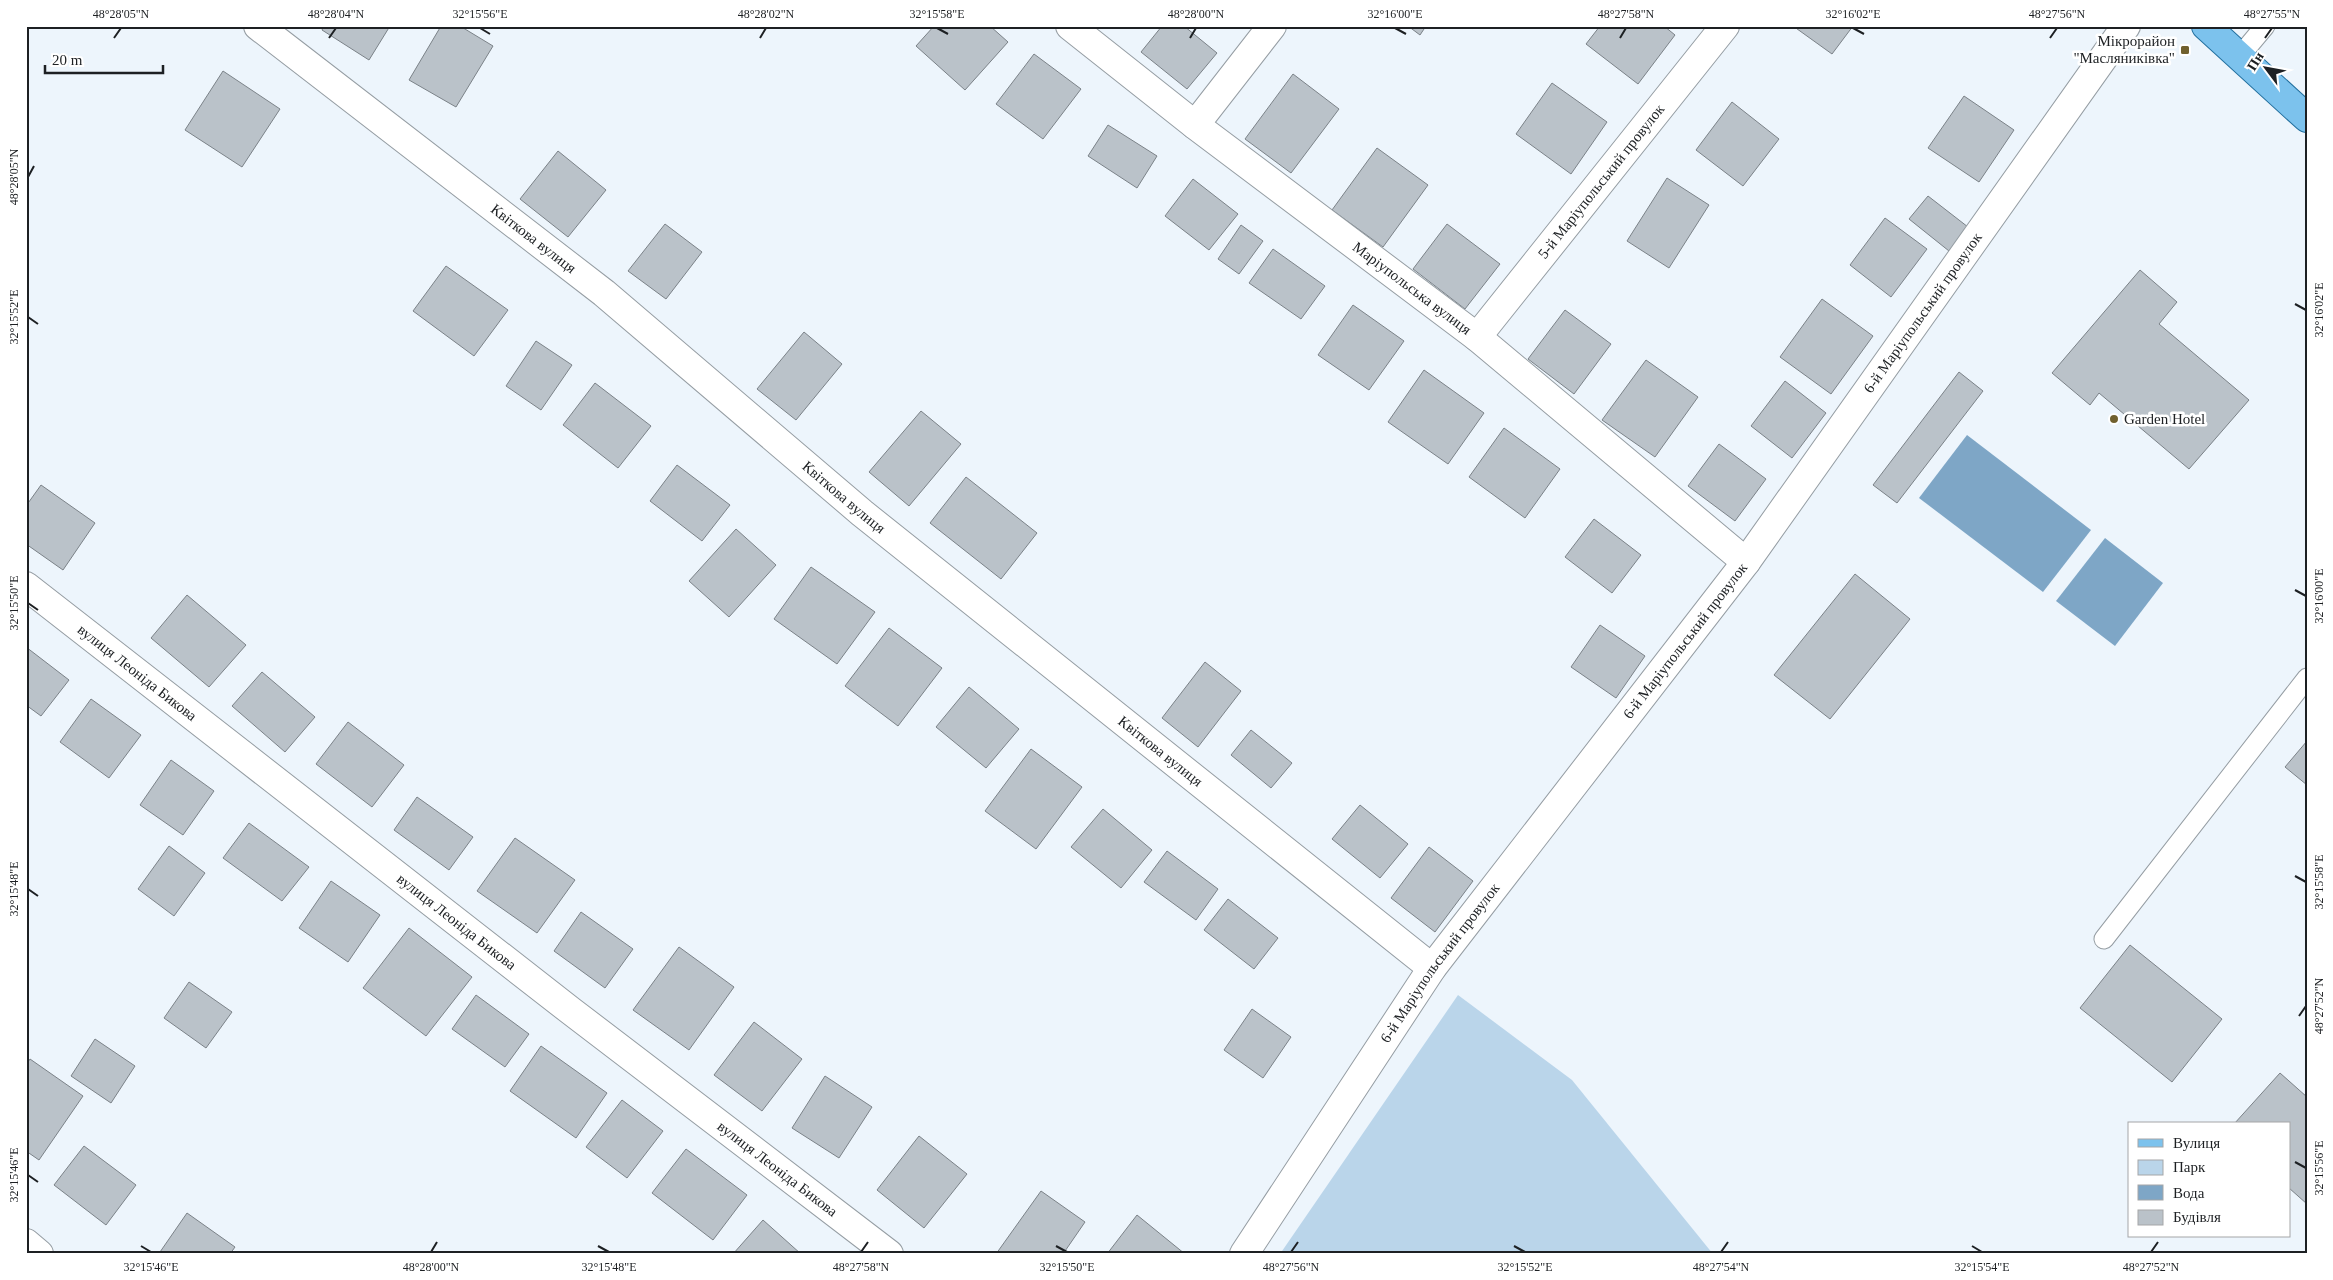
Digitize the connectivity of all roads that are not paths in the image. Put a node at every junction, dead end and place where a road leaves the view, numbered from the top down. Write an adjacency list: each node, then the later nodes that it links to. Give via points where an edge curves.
1 (258, 26): 16 (street, Квіткова вулиця, via 604,293 862,513)
2 (1070, 26): 10 (street, Маріупольська вулиця)
3 (1272, 26): 10 (street)
4 (1724, 26): 11 (street, 5-й Маріупольський провулок)
5 (2126, 26): 12 (street, 6-й Маріупольський провулок)
6 (2206, 26): 8 (main road)
7 (2265, 26): 8 (lane)
8 (2240, 56): 9 (main road)
9 (2307, 118)
10 (1195, 125): 11 (street, Маріупольська вулиця)
11 (1477, 337): 12 (street, Маріупольська вулиця)
12 (1746, 562): 16 (street, 6-й Маріупольський провулок)
13 (26, 586): 19 (street, вулиця Леоніда Бикова)
14 (2307, 678): 15 (lane)
15 (2104, 939)
16 (1432, 968): 20 (street, 6-й Маріупольський провулок)
17 (26, 1243): 18 (street)
18 (39, 1254)
19 (889, 1254)
20 (1244, 1254)

